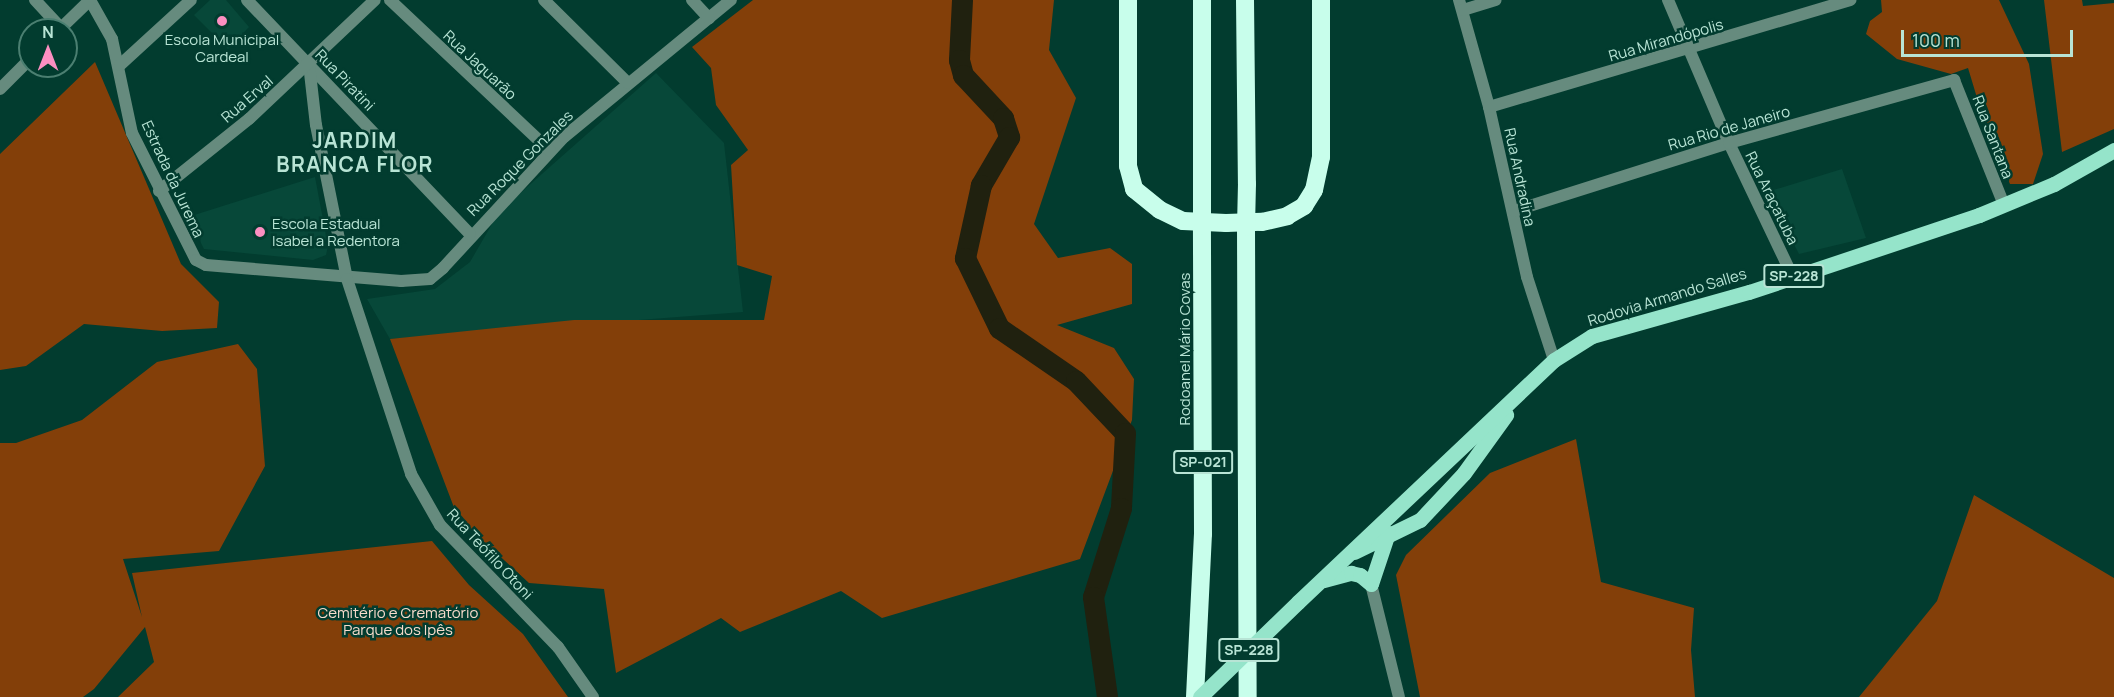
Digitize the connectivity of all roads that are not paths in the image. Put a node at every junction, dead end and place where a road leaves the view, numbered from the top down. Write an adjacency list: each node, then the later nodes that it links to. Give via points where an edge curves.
1 (35, 0): 20 (street)
2 (90, 0): 21 (street); 27 (street, Estrada da Jurema, via 112,39)
3 (191, 0): 27 (street)
4 (247, 0): 26 (street, Rua Piratini)
5 (375, 0): 26 (street, Rua Erval)
6 (390, 0): 35 (street, Rua Jaguarão)
7 (543, 0): 30 (street)
8 (692, 0): 22 (street)
9 (731, 0): 22 (street, Rua Roque Gonzales)
10 (1128, 0): 15 (highway, via 1128,166 1134,189 1160,210 1183,221 1226,223 1262,222 1287,216 1304,206 1314,190 1321,157)
11 (1195, 0): 23 (highway)
12 (1202, 0): 23 (highway, Rodoanel Mário Covas / SP-021)
13 (1245, 0): 25 (highway, SP-021)
14 (1256, 0): 25 (highway)
15 (1321, 0)
16 (1496, 0): 19 (street)
17 (1668, 0): 24 (street, Rua Araçatuba)
18 (1851, 0): 24 (street, Rua Mirandópolis)
19 (1461, 5): 32 (street, Rua Andradina)
20 (51, 18)
21 (71, 18)
22 (709, 18): 30 (street, Rua Roque Gonzales)
23 (1202, 41): 52 (highway, Rodoanel Mário Covas / SP-021, bridge, via 1203,534)
24 (1692, 48): 32 (street, Rua Mirandópolis); 33 (street, Rua Araçatuba)
25 (1246, 54): 54 (highway, SP-021, bridge)
26 (309, 64): 36 (street, Rua Erval, via 249,119); 39 (street, Rua Piratini); 41 (street, Rua Teófilo Otoni, via 316,125)
27 (120, 65): 36 (street, Estrada da Jurema, via 132,132)
28 (18, 71): 31 (street)
29 (1954, 80): 33 (street, Rua Rio de Janeiro); 37 (street, Rua Santana)
30 (628, 83): 35 (street, Rua Roque Gonzales)
31 (0, 89)
32 (1489, 107): 38 (street, Rua Andradina)
33 (1729, 143): 38 (street, Rua Rio de Janeiro); 40 (street, Rua Araçatuba)
34 (2114, 150): 37 (main road, Rodovia Armando Salles / SP-228, via 2054,184)
35 (550, 151): 39 (street, Rua Roque Gonzales)
36 (159, 191): 41 (street, Estrada da Jurema, via 184,243 196,260 206,265)
37 (2004, 205): 40 (main road, Rodovia Armando Salles / SP-228)
38 (1514, 211): 42 (street, Rua Andradina, via 1527,277)
39 (470, 234): 41 (street, Rua Roque Gonzales, via 452,260 430,279)
40 (1793, 277): 42 (main road, Rodovia Armando Salles / SP-228, via 1592,336)
41 (347, 279): 51 (street, Rua Teófilo Otoni, via 423,500 440,525 558,647)
42 (1554, 360): 43 (main road, Rodovia Armando Salles / SP-228)
43 (1520, 395): 44 (main road, Rodovia Armando Salles / SP-228); 45 (main road, via 1464,473 1420,520)
44 (1394, 510): 45 (main road); 46 (main road); 47 (main road, Rodovia Armando Salles / SP-228)
45 (1386, 539): 46 (main road); 50 (main road)
46 (1368, 547): 47 (main road); 48 (main road)
47 (1344, 558): 48 (main road, via 1360,558); 49 (main road, Rodovia Armando Salles / SP-228)
48 (1367, 564): 50 (main road)
49 (1321, 581): 50 (main road, via 1351,573); 53 (main road, Rodovia Armando Salles / SP-228, bridge)
50 (1371, 584): 55 (street)
51 (593, 697)
52 (1195, 697)
53 (1200, 697)
54 (1248, 697)
55 (1399, 697)

